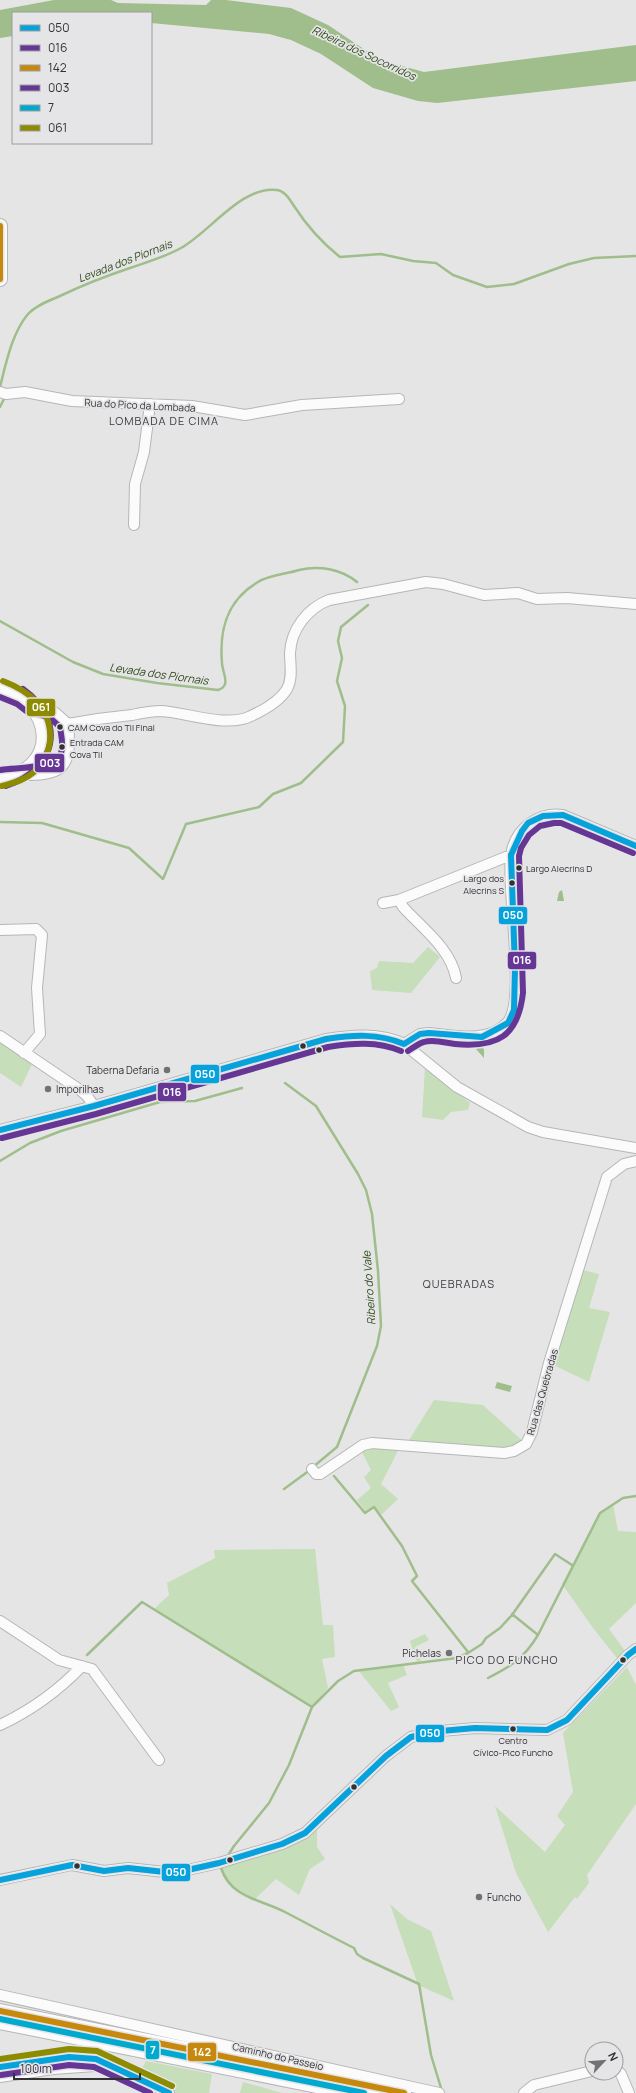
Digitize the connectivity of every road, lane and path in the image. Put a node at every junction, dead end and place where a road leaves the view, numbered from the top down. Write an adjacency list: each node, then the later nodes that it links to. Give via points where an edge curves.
1 (0, 226): 2 (highway)
2 (0, 279)
3 (0, 392): 5 (street, Rua do Pico da Lombada, via 25,392 72,401)
4 (399, 398): 5 (street, Rua do Pico da Lombada, via 302,405 245,415 192,406)
5 (150, 404): 6 (street, via 144,452 136,484)
6 (134, 525)
7 (636, 604): 11 (street, via 567,598 537,599 518,593 484,595 426,582 329,600 308,613 296,628 290,650 290,678 286,689 273,703 251,716 241,720 191,717 161,711)
8 (0, 688): 9 (main road, via 21,697)
9 (29, 704): 10 (street, via 52,710); 12 (main road)
10 (59, 716): 11 (street); 12 (street)
11 (68, 724): 13 (street, via 69,756 59,769 48,773)
12 (42, 726): 13 (main road, via 40,751 30,766)
13 (16, 775): 14 (main road)
14 (0, 778)
15 (636, 846): 16 (street, via 576,820 555,814 528,823)
16 (511, 855): 17 (street); 22 (street, via 515,968 514,1010 508,1023 482,1037 429,1033 420,1034)
17 (399, 900): 18 (street); 20 (street, via 402,907 445,952 454,968)
18 (383, 903)
19 (0, 930): 23 (street, via 36,929 42,935 37,988 40,1034)
20 (456, 978)
21 (0, 1036): 23 (street)
22 (404, 1044): 24 (street, via 395,1039 376,1036 326,1039); 26 (street, via 457,1087 528,1126 543,1132)
23 (24, 1053): 24 (street, via 80,1090)
24 (94, 1106): 25 (street)
25 (0, 1130)
26 (636, 1148)
27 (636, 1161): 28 (street, Rua das Quebradas, via 624,1164 608,1177 549,1363 532,1432 526,1444 504,1453 372,1443 363,1445 320,1474 316,1474)
28 (312, 1469)
29 (0, 1621): 31 (street, via 59,1660)
30 (636, 1649): 34 (street, via 566,1720 547,1730 480,1728 410,1737 386,1756 305,1833 282,1844 219,1864 174,1873 128,1868 104,1871 72,1865)
31 (82, 1666): 32 (street, via 62,1687 40,1703); 33 (street, via 92,1668)
32 (0, 1725)
33 (159, 1760)
34 (0, 1880)
35 (0, 1995): 46 (street, Caminho do Passeio)
36 (0, 2011): 45 (highway)
37 (0, 2022): 44 (highway)
38 (110, 2065): 39 (street, via 79,2056); 41 (street, via 53,2069); 43 (street)
39 (0, 2067)
40 (584, 2073): 47 (street, via 534,2085)
41 (0, 2077)
42 (624, 2081): 48 (street)
43 (169, 2093)
44 (352, 2093)
45 (404, 2093)
46 (439, 2093)
47 (524, 2093)
48 (629, 2093)

